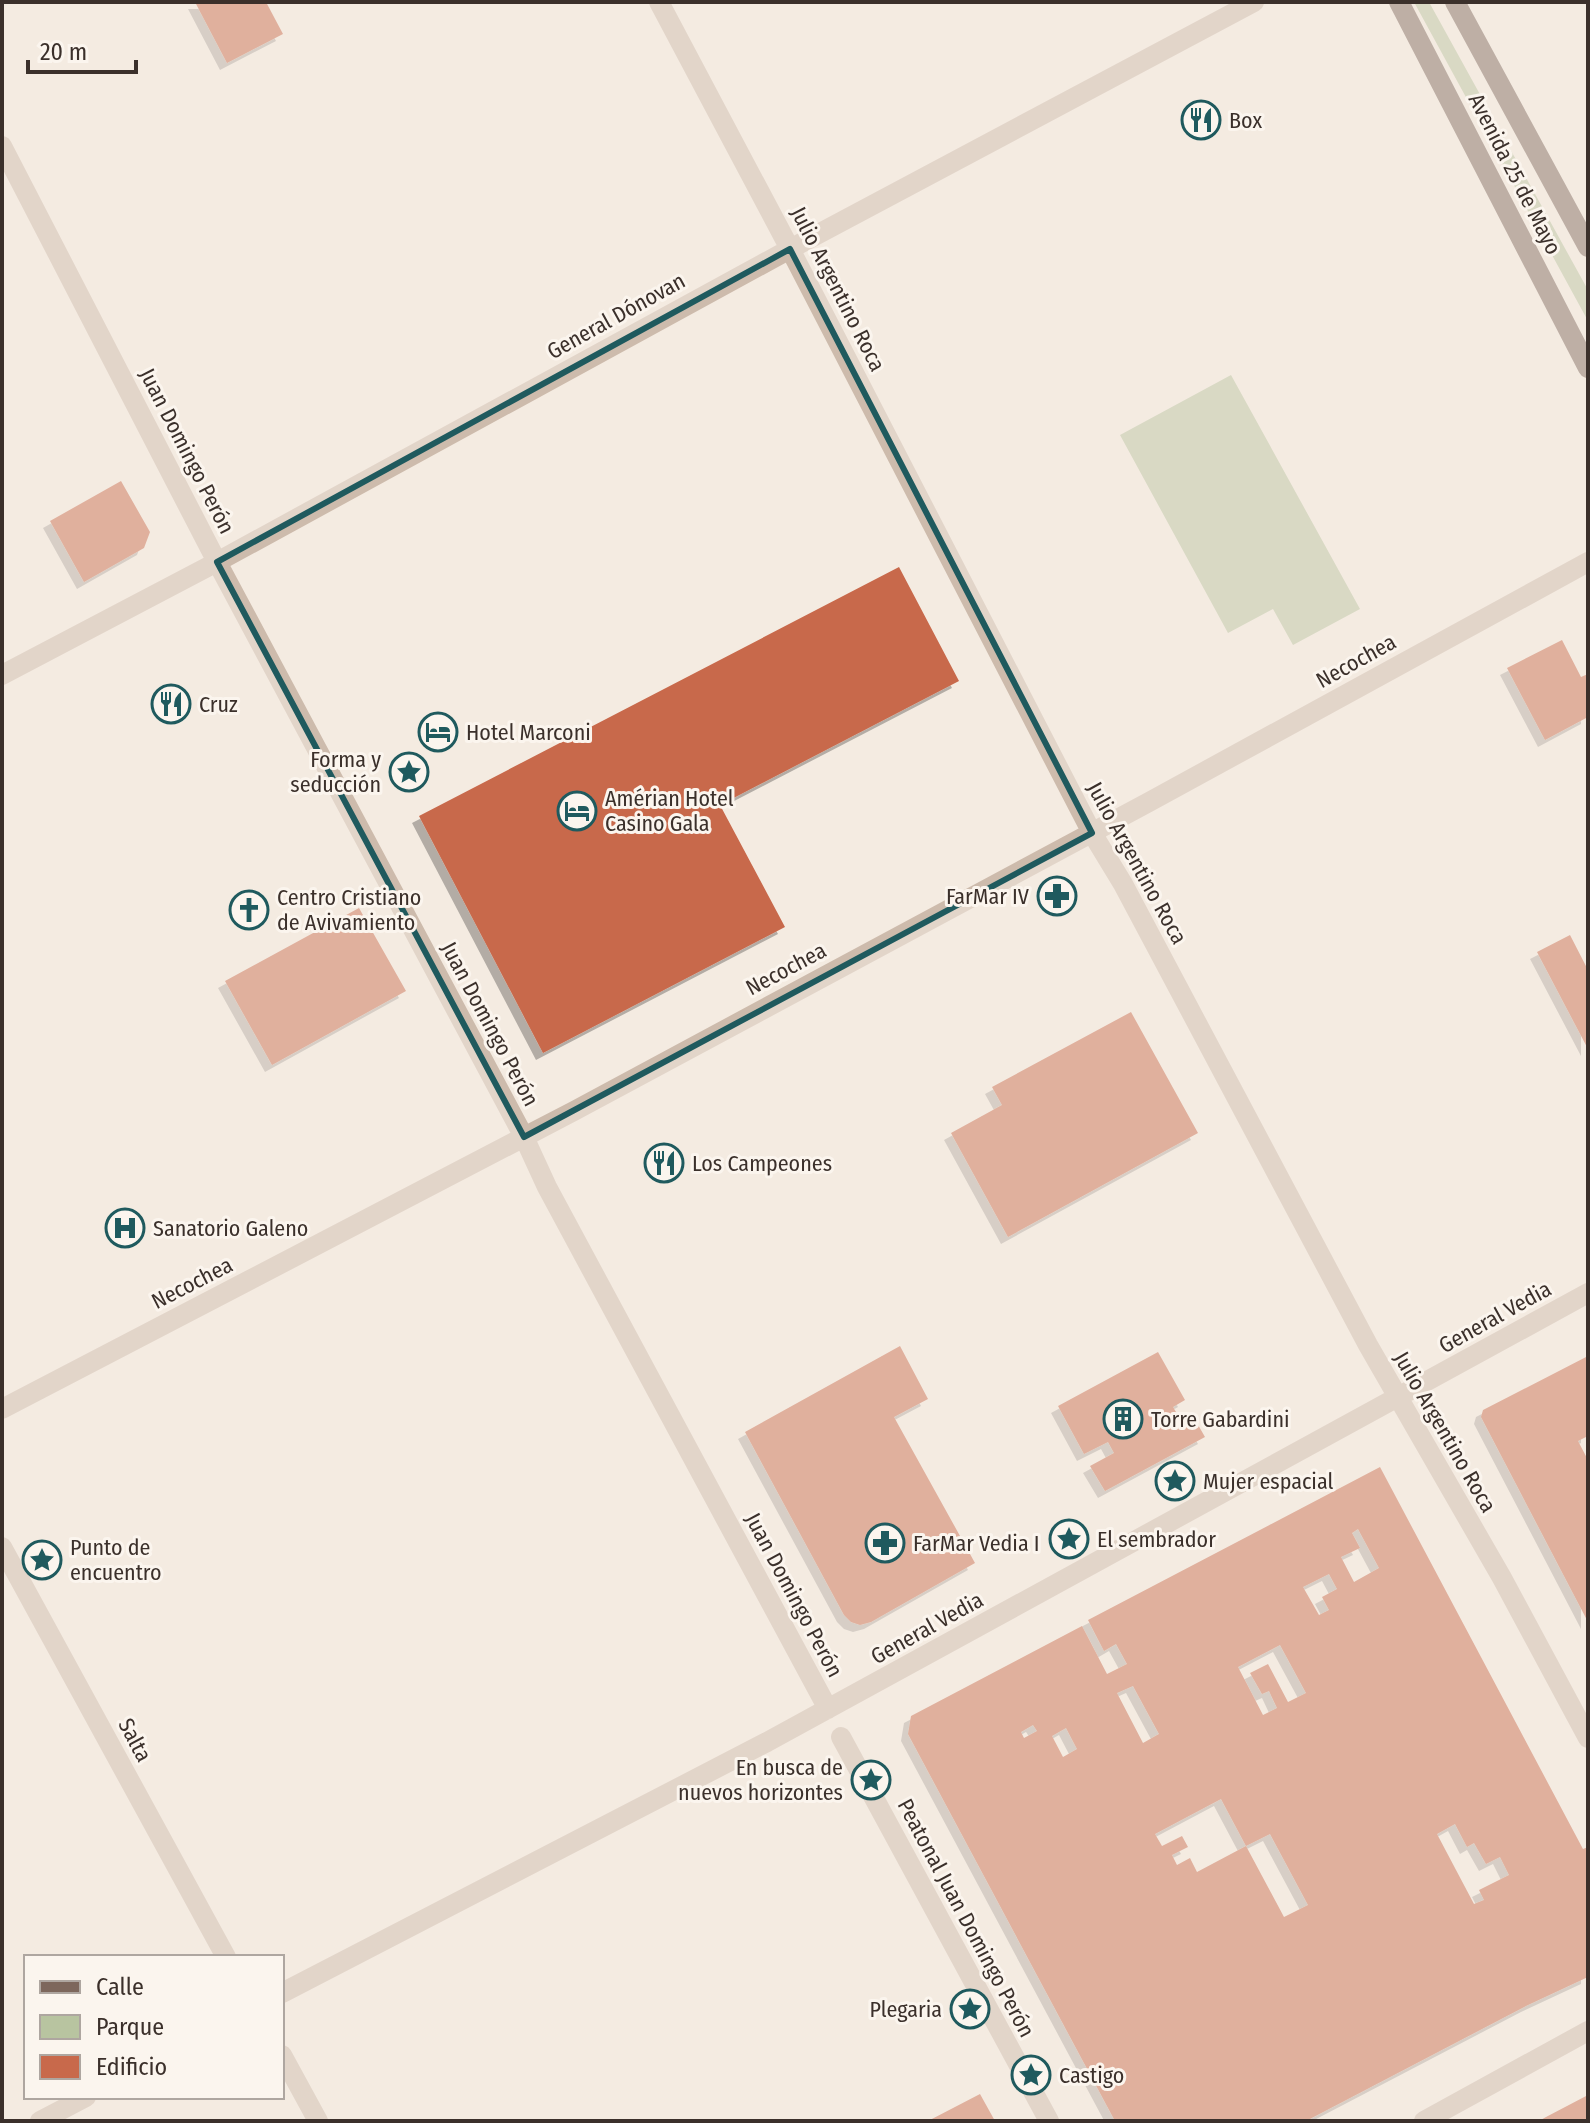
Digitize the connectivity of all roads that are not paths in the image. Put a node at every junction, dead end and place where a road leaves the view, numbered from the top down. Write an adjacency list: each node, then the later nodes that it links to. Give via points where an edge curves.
1 (659, 2): 7 (street, Julio Argentino Roca)
2 (1254, 2): 7 (street, General Dónovan)
3 (1399, 2): 8 (main road, Avenida 25 de Mayo)
4 (1455, 2): 6 (main road, Avenida 25 de Mayo)
5 (2, 146): 9 (street, Juan Domingo Perón)
6 (1588, 247)
7 (790, 249): 9 (street, General Dónovan); 12 (street, Julio Argentino Roca)
8 (1588, 368)
9 (217, 562): 11 (street, General Dónovan); 13 (street, Juan Domingo Perón)
10 (1588, 562): 12 (street, Necochea)
11 (2, 675)
12 (1092, 833): 13 (street, Necochea); 15 (street, Julio Argentino Roca)
13 (524, 1137): 16 (street, Necochea); 18 (street, Juan Domingo Perón)
14 (1588, 1293): 15 (street, General Vedia)
15 (1398, 1399): 18 (street, General Vedia); 20 (street, Julio Argentino Roca)
16 (2, 1409)
17 (2, 1547): 21 (street, Salta)
18 (828, 1709): 22 (street, General Vedia)
19 (841, 1737): 28 (street, Peatonal Juan Domingo Perón)
20 (1588, 1738)
21 (225, 1955)
22 (284, 1992)
23 (1588, 2031): 29 (street)
24 (284, 2059): 27 (street)
25 (82, 2099): 26 (street)
26 (40, 2121)
27 (318, 2121)
28 (1049, 2121)
29 (1424, 2121)

